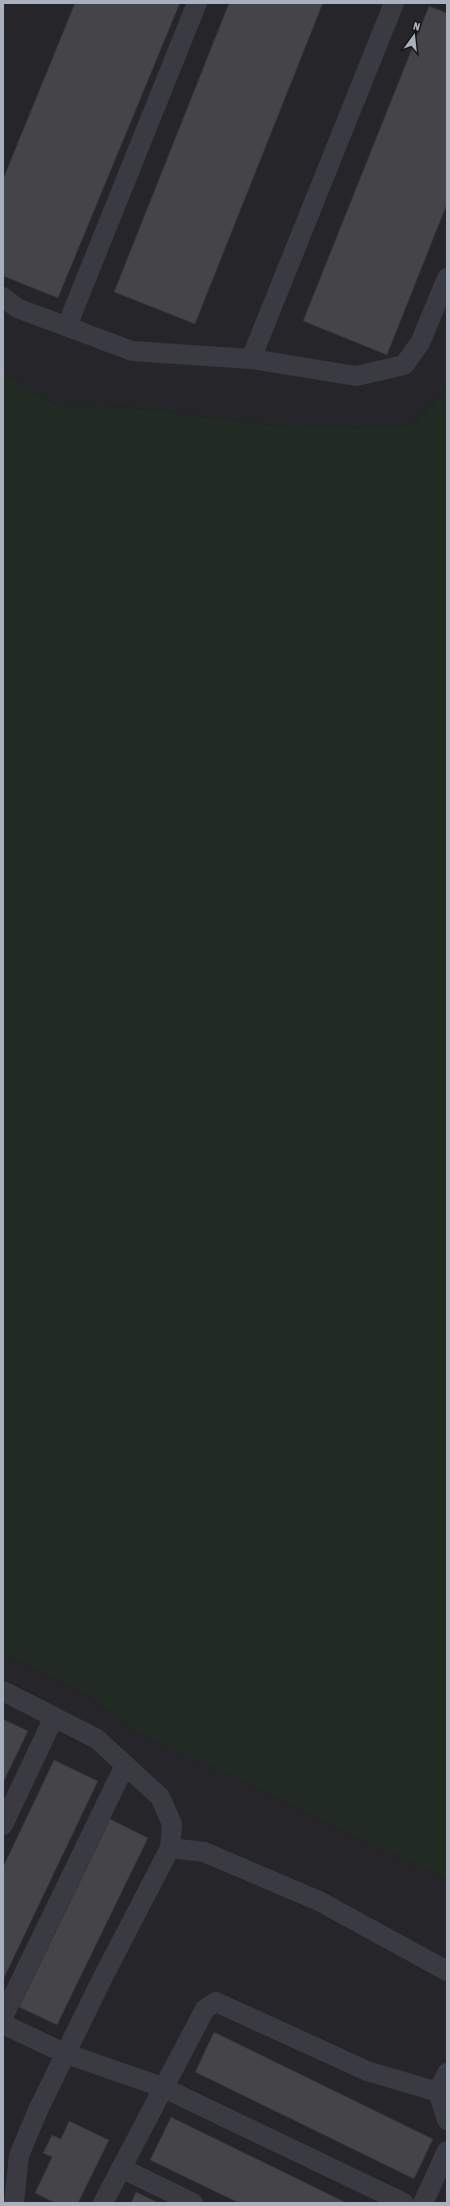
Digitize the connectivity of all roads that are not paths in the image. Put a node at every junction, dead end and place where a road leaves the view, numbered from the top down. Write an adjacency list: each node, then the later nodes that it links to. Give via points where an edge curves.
1 (197, 3): 5 (lane)
2 (394, 3): 6 (lane)
3 (447, 278): 6 (lane, via 420,343 404,365 356,376)
4 (3, 297): 5 (lane, via 17,308)
5 (67, 326): 6 (lane, via 132,350)
6 (251, 359)
7 (3, 1691): 8 (lane)
8 (54, 1717): 9 (lane, via 97,1739); 10 (lane)
9 (125, 1765): 11 (lane, via 160,1797 172,1824); 13 (lane)
10 (3, 1825)
11 (170, 1848): 12 (lane, via 204,1852 319,1901); 15 (lane)
12 (447, 1971)
13 (3, 2017)
14 (3, 2024): 15 (lane)
15 (64, 2053): 17 (lane); 22 (lane, via 19,2154)
16 (447, 2073): 18 (lane)
17 (162, 2087): 18 (lane, via 205,2008 216,2002 367,2071); 21 (lane); 25 (lane)
18 (438, 2092): 19 (lane)
19 (447, 2120)
20 (447, 2151): 26 (lane)
21 (121, 2168): 23 (lane); 24 (lane)
22 (14, 2203)
23 (103, 2203)
24 (193, 2203)
25 (404, 2203)
26 (423, 2203)

